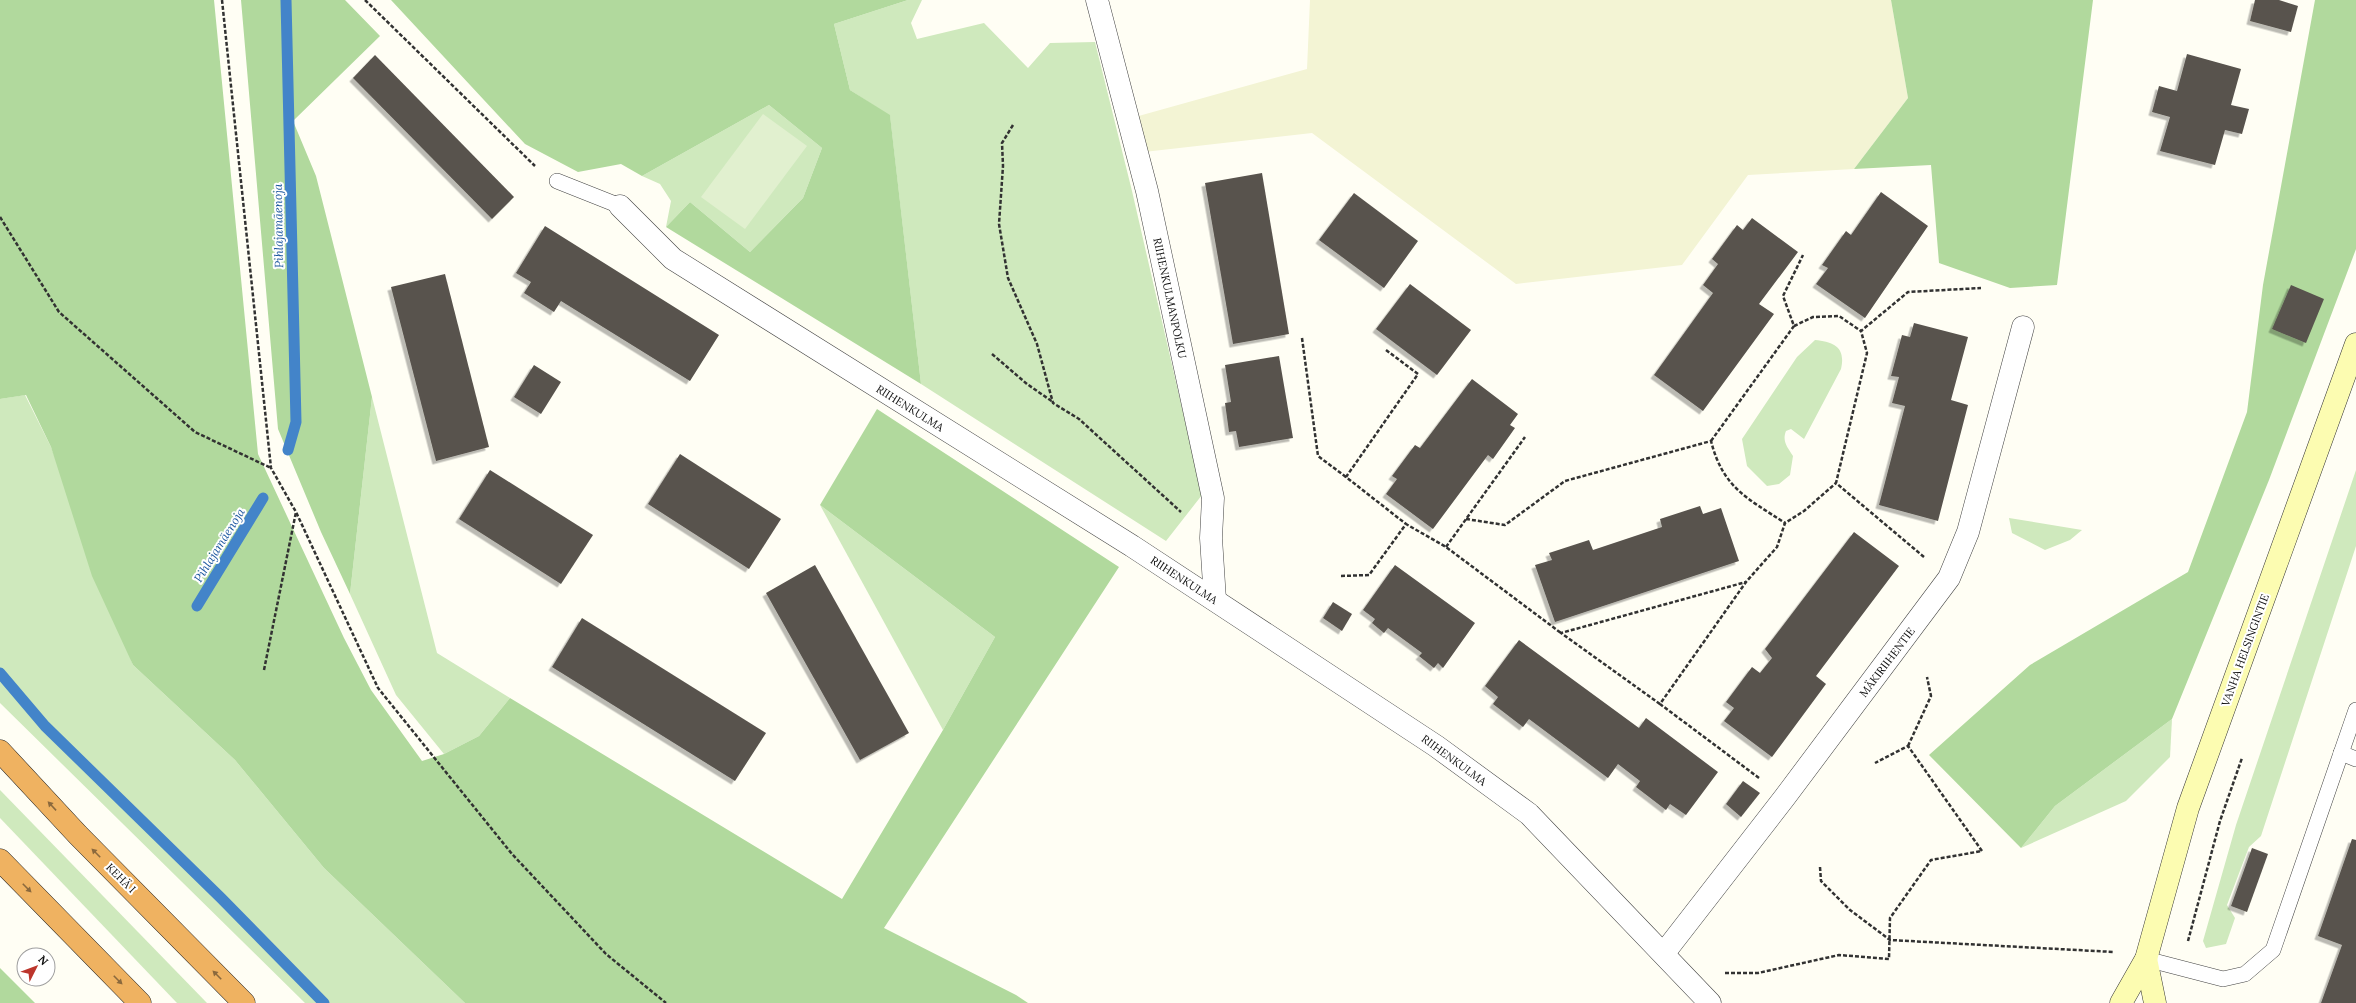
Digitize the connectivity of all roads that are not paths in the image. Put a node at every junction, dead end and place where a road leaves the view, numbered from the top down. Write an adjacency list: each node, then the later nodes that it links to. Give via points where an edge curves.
1 (1097, 0): 6 (street, RIIHENKULMANPOLKU, via 1147,191 1213,498 1211,538)
2 (556, 181): 3 (lane)
3 (620, 206): 6 (street, RIIHENKULMA, via 673,259)
4 (2023, 327): 12 (street, MÄKIRIIHENTIE, via 1968,532 1949,578)
5 (2356, 344): 13 (main road, VANHA HELSINGINTIE, via 2188,808)
6 (1215, 600): 12 (street, RIIHENKULMA, via 1436,746 1529,814)
7 (2356, 710): 9 (lane)
8 (0, 751): 15 (highway, KEHÄ I, one-way to 8, via 78,835)
9 (2341, 753): 10 (lane); 13 (lane, via 2273,950 2245,974 2223,979)
10 (2356, 759)
11 (0, 860): 14 (highway, one-way to 14)
12 (1664, 953): 16 (street, RIIHENKULMA)
13 (2146, 959): 17 (main road, VANHA HELSINGINTIE); 18 (main road, VANHA HELSINGINTIE)
14 (140, 1003)
15 (244, 1003)
16 (1710, 1003)
17 (2120, 1003)
18 (2155, 1003)

